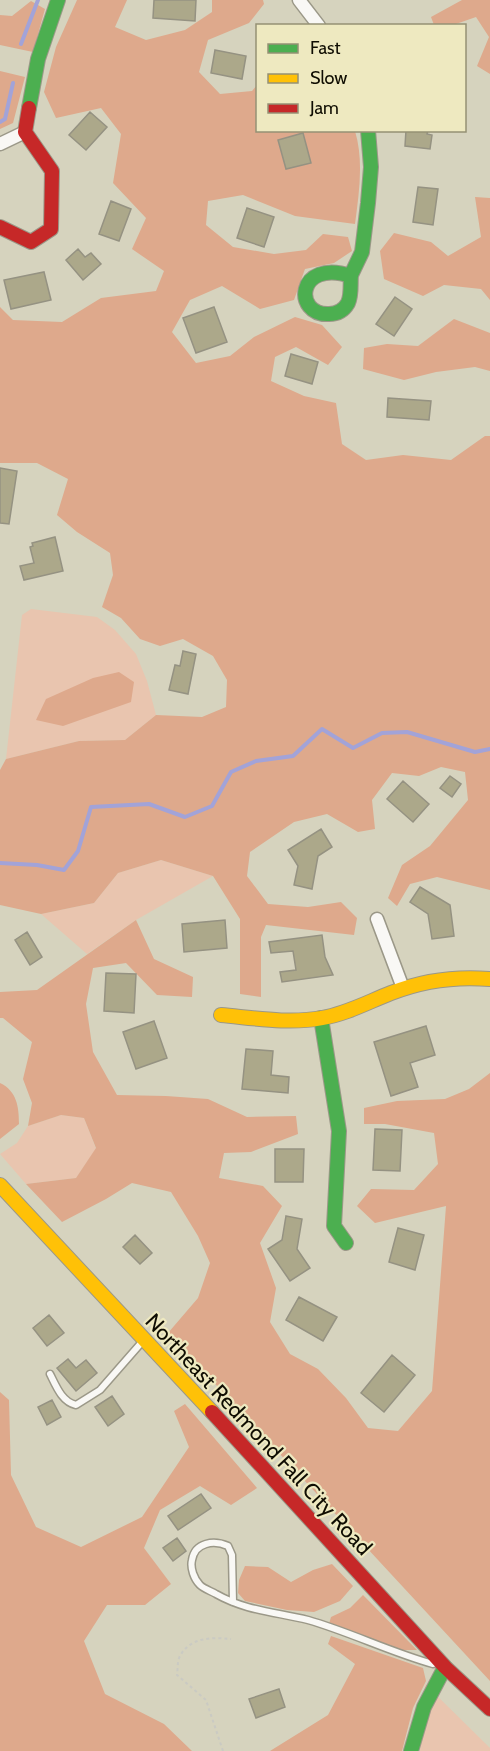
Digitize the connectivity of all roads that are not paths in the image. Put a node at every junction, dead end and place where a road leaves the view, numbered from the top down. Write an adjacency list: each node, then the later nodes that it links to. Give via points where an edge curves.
1 (58, 0): 4 (street, via 38,59)
2 (299, 0): 3 (street)
3 (317, 24)
4 (25, 132): 6 (street); 7 (street, via 52,171 51,229 31,242)
5 (368, 132): 8 (street, via 371,169 367,217 362,254)
6 (0, 144)
7 (0, 227)
8 (351, 276)
9 (377, 919): 11 (street)
10 (490, 979): 11 (street, via 441,977)
11 (404, 988): 13 (street)
12 (221, 1015): 13 (street)
13 (321, 1018): 16 (street, via 339,1131 333,1226)
14 (0, 1185): 15 (street, Northeast Redmond Fall City Road)
15 (5, 1201): 17 (street, Northeast Redmond Fall City Road)
16 (346, 1243)
17 (144, 1339): 18 (lane, via 100,1390 76,1405 69,1404); 20 (street, Northeast Redmond Fall City Road)
18 (50, 1374)
19 (233, 1602): 19 (lane, via 200,1585 192,1572 192,1559 198,1548 210,1542 228,1546 232,1555); 20 (lane, via 308,1621)
20 (446, 1667): 21 (street, Northeast Redmond Fall City Road); 22 (street, via 419,1715)
21 (490, 1709)
22 (411, 1751)

